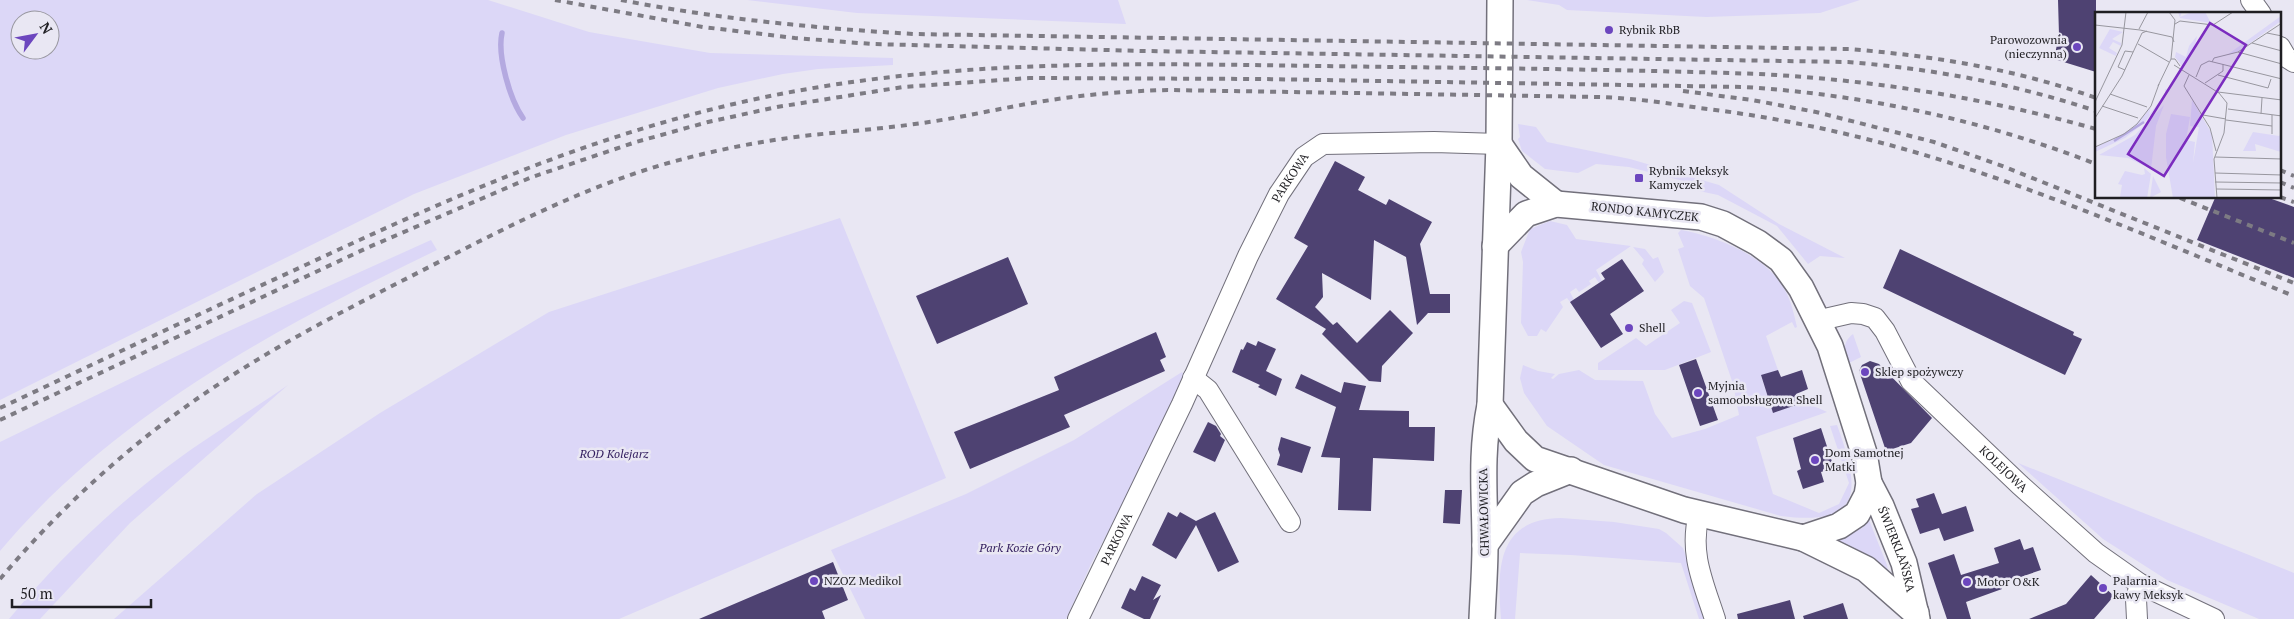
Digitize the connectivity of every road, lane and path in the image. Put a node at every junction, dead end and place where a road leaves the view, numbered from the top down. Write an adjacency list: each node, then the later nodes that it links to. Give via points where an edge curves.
1 (1500, 0): 8 (main road)
2 (2251, 0): 3 (street)
3 (2260, 12)
4 (2282, 35): 5 (street)
5 (2294, 42)
6 (2282, 50): 7 (street)
7 (2294, 62)
8 (1498, 144): 9 (main road, via 1521,176); 10 (main road); 12 (street, PARKOWA, via 1323,144 1311,150 1279,194)
9 (1556, 204): 10 (main road, RONDO KAMYCZEK, via 1526,214); 11 (main road, RONDO KAMYCZEK, via 1690,215 1723,224 1781,260 1801,288)
10 (1496, 246): 13 (main road)
11 (1816, 321): 15 (main road, RONDO KAMYCZEK, via 1830,346 1864,453); 20 (street, KOLEJOWA, via 1851,313 1875,318 1906,374 1919,389 2096,553)
12 (1193, 378): 17 (street, via 1208,390); 22 (street, PARKOWA)
13 (1490, 405): 14 (main road, via 1516,441 1535,459); 19 (main road, CHWAŁOWICKA, via 1484,436 1482,486)
14 (1571, 470): 16 (main road); 19 (main road, via 1522,493)
15 (1869, 483): 18 (main road, RONDO KAMYCZEK, via 1864,503 1852,519); 21 (main road, ŚWIERKLAŃSKA, via 1904,563)
16 (1699, 514): 18 (main road); 24 (street, via 1694,535 1695,552)
17 (1290, 522)
18 (1803, 538): 21 (main road, via 1866,569)
19 (1485, 545): 23 (main road, CHWAŁOWICKA)
20 (2140, 584): 25 (street, via 2136,599); 26 (street, KOLEJOWA)
21 (1917, 616)
22 (1078, 619)
23 (1482, 619)
24 (1715, 619)
25 (2137, 619)
26 (2214, 619)

